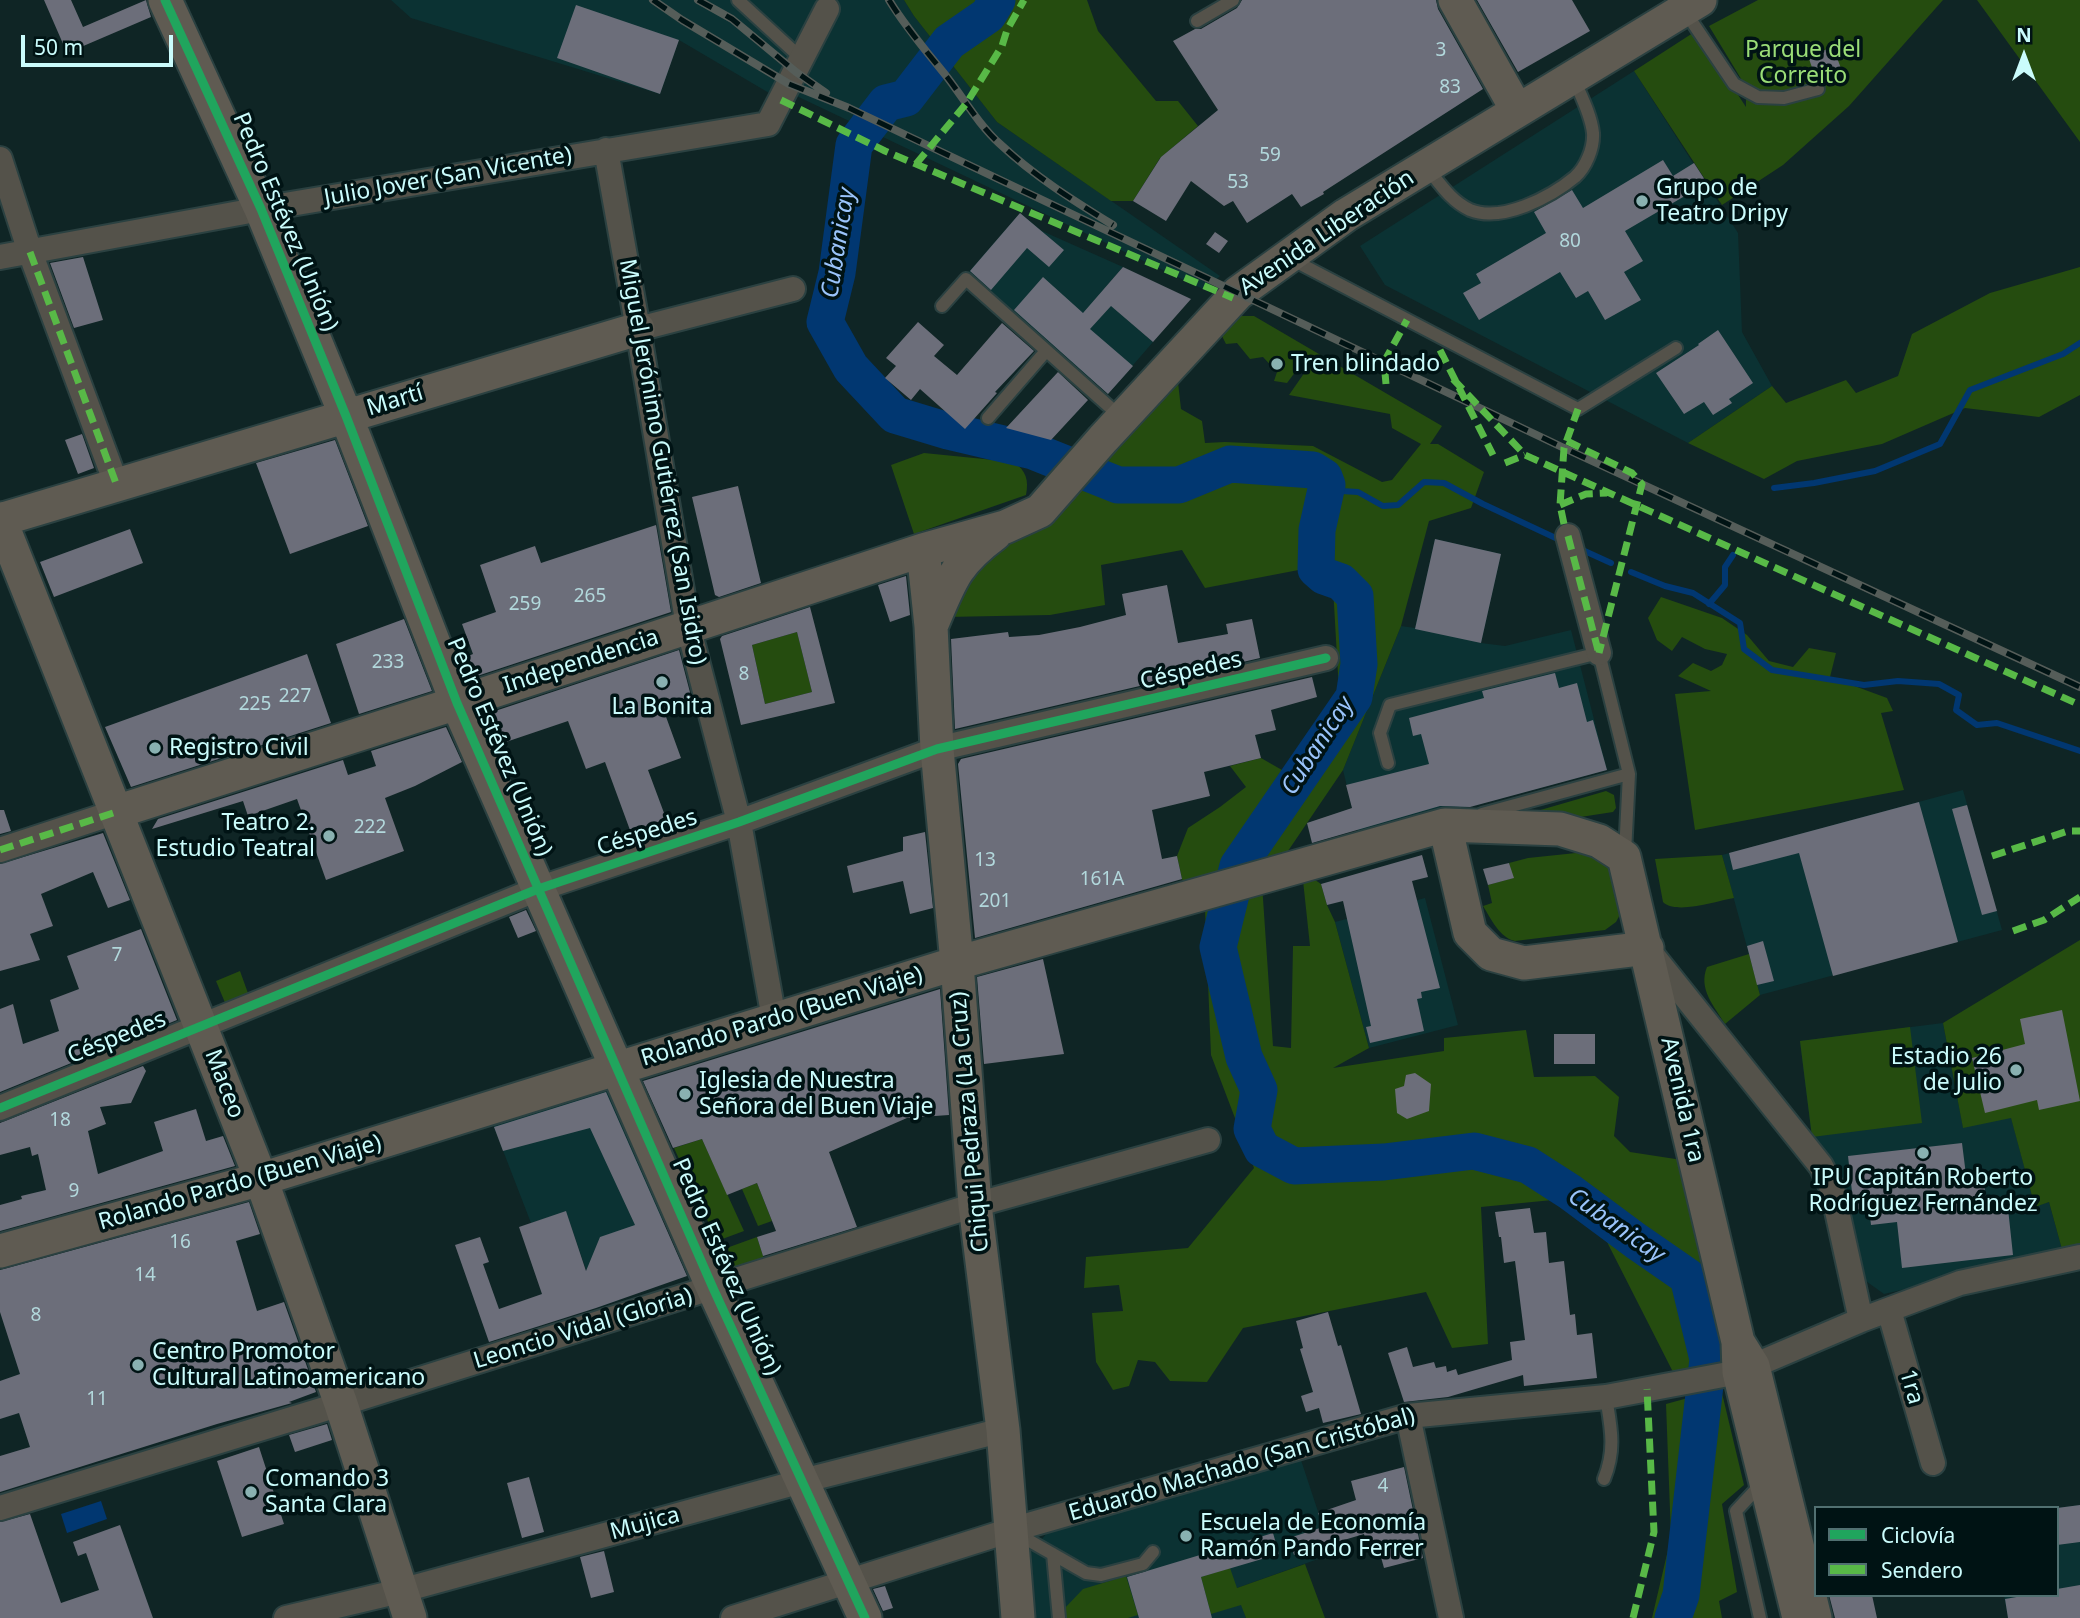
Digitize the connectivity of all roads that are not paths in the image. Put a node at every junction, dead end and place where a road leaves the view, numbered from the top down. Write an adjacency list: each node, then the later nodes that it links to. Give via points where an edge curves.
1 (165, 0): 15 (main road, Pedro Estévez (Unión))
2 (738, 0): 8 (lane)
3 (1233, 0): 7 (lane)
4 (1455, 0): 11 (main road)
5 (824, 4): 8 (street, Julio Jover (San Vicente))
6 (1692, 5): 9 (main road, Avenida Liberación); 10 (lane, via 1734,85 1758,97 1784,98)
7 (1197, 21)
8 (802, 59): 12 (street, Julio Jover (San Vicente), via 768,124)
9 (1573, 76): 11 (main road, Avenida Liberación); 14 (lane, via 1590,117 1590,155 1577,176 1548,194 1528,206 1498,214 1473,211 1453,200)
10 (1818, 89)
11 (1517, 110): 14 (main road, Avenida Liberación)
12 (606, 150): 15 (street, Julio Jover (San Vicente)); 21 (street, Miguel Jerónimo Gutiérrez (San Isidro))
13 (0, 159): 16 (street)
14 (1426, 166): 18 (main road, Avenida Liberación)
15 (261, 209): 16 (street, Julio Jover (San Vicente)); 24 (main road, Pedro Estévez (Unión))
16 (30, 252): 17 (street, Julio Jover (San Vicente)); 27 (street)
17 (0, 257)
18 (1288, 257): 22 (lane, via 1578,409); 26 (main road, Avenida Liberación, via 1238,293)
19 (793, 289): 21 (street, Martí)
20 (942, 306): 23 (lane, via 966,279)
21 (638, 329): 24 (main road, Martí); 32 (street, Miguel Jerónimo Gutiérrez (San Isidro))
22 (1676, 348)
23 (1046, 351): 25 (lane); 26 (lane)
24 (346, 416): 27 (main road, Martí); 36 (main road, Pedro Estévez (Unión))
25 (988, 418)
26 (1113, 428): 29 (main road, Avenida Liberación, via 1040,511)
27 (117, 485): 28 (main road, Martí)
28 (0, 520): 40 (main road, Maceo)
29 (1005, 527): 31 (main road, Independencia); 33 (main road, Chiqui Pedraza (La Cruz), via 956,569)
30 (1571, 546): 34 (street)
31 (923, 550): 32 (main road, Independencia); 33 (main road, Chiqui Pedraza (La Cruz))
32 (688, 626): 36 (main road, Independencia); 41 (street, Miguel Jerónimo Gutiérrez (San Isidro))
33 (931, 626): 37 (main road, Chiqui Pedraza (La Cruz))
34 (1599, 653): 38 (lane, via 1390,705 1380,733); 39 (lane)
35 (1326, 658): 37 (street, Céspedes)
36 (457, 703): 40 (main road, Independencia); 45 (main road, Pedro Estévez (Unión))
37 (937, 749): 41 (street, Céspedes); 47 (main road, Chiqui Pedraza (La Cruz))
38 (1388, 763)
39 (1629, 774): 42 (lane); 44 (lane)
40 (116, 812): 43 (street); 49 (main road, Maceo)
41 (739, 822): 45 (street, Céspedes); 48 (street, Miguel Jerónimo Gutiérrez (San Isidro))
42 (1445, 825): 44 (main road, Rolando Pardo (Buen Viaje), via 1560,830 1599,841); 46 (main road, via 1469,933 1491,954 1524,963); 47 (main road, Rolando Pardo (Buen Viaje))
43 (0, 850)
44 (1624, 857): 46 (main road, Avenida 1ra)
45 (538, 889): 49 (street, Céspedes); 50 (main road, Pedro Estévez (Unión))
46 (1647, 948): 59 (street, via 1821,1166 1832,1188); 60 (main road, Avenida 1ra)
47 (957, 963): 48 (main road, Rolando Pardo (Buen Viaje)); 54 (main road, Chiqui Pedraza (La Cruz))
48 (774, 1019): 50 (main road, Rolando Pardo (Buen Viaje))
49 (201, 1025): 51 (street, Céspedes); 53 (main road, Maceo)
50 (617, 1069): 53 (main road, Rolando Pardo (Buen Viaje)); 57 (main road, Pedro Estévez (Unión))
51 (0, 1108)
52 (1208, 1140): 54 (street, Leoncio Vidal (Gloria))
53 (261, 1179): 55 (main road, Rolando Pardo (Buen Viaje)); 62 (main road, Maceo)
54 (975, 1205): 57 (street, Leoncio Vidal (Gloria)); 64 (main road, Chiqui Pedraza (La Cruz))
55 (0, 1251)
56 (2080, 1257): 58 (street, Eduardo Machado (San Cristóbal), via 1959,1283)
57 (713, 1288): 62 (street, Leoncio Vidal (Gloria)); 68 (main road, Pedro Estévez (Unión))
58 (1889, 1310): 59 (street, Eduardo Machado (San Cristóbal)); 65 (street, 1ra)
59 (1861, 1320): 60 (street, Eduardo Machado (San Cristóbal))
60 (1739, 1364): 61 (street, Eduardo Machado (San Cristóbal), via 1671,1385); 67 (main road, Avenida 1ra); 83 (main road, Avenida 1ra)
61 (1606, 1397): 63 (street, Eduardo Machado (San Cristóbal)); 66 (lane, via 1612,1451)
62 (341, 1405): 69 (street, Leoncio Vidal (Gloria)); 74 (main road, Maceo)
63 (1408, 1416): 70 (street, Eduardo Machado (San Cristóbal)); 80 (street)
64 (1003, 1430): 68 (street, Mujica); 70 (main road, Chiqui Pedraza (La Cruz))
65 (1933, 1463)
66 (1604, 1479)
67 (1764, 1480): 81 (lane, via 1736,1511); 82 (main road, Avenida 1ra)
68 (802, 1481): 73 (main road, Pedro Estévez (Unión)); 74 (street, Mujica)
69 (0, 1508)
70 (1011, 1530): 72 (lane); 73 (street, Eduardo Machado (San Cristóbal)); 78 (main road, Chiqui Pedraza (La Cruz))
71 (1153, 1552): 72 (lane, via 1143,1564 1101,1575 1086,1573)
72 (1053, 1554): 79 (lane)
73 (848, 1581): 76 (street, Eduardo Machado (San Cristóbal)); 77 (main road, Pedro Estévez (Unión))
74 (405, 1605): 75 (street, Mujica)
75 (286, 1618)
76 (733, 1618)
77 (865, 1618)
78 (1018, 1618)
79 (1059, 1618)
80 (1451, 1618)
81 (1760, 1618)
82 (1799, 1618)
83 (1815, 1618)

